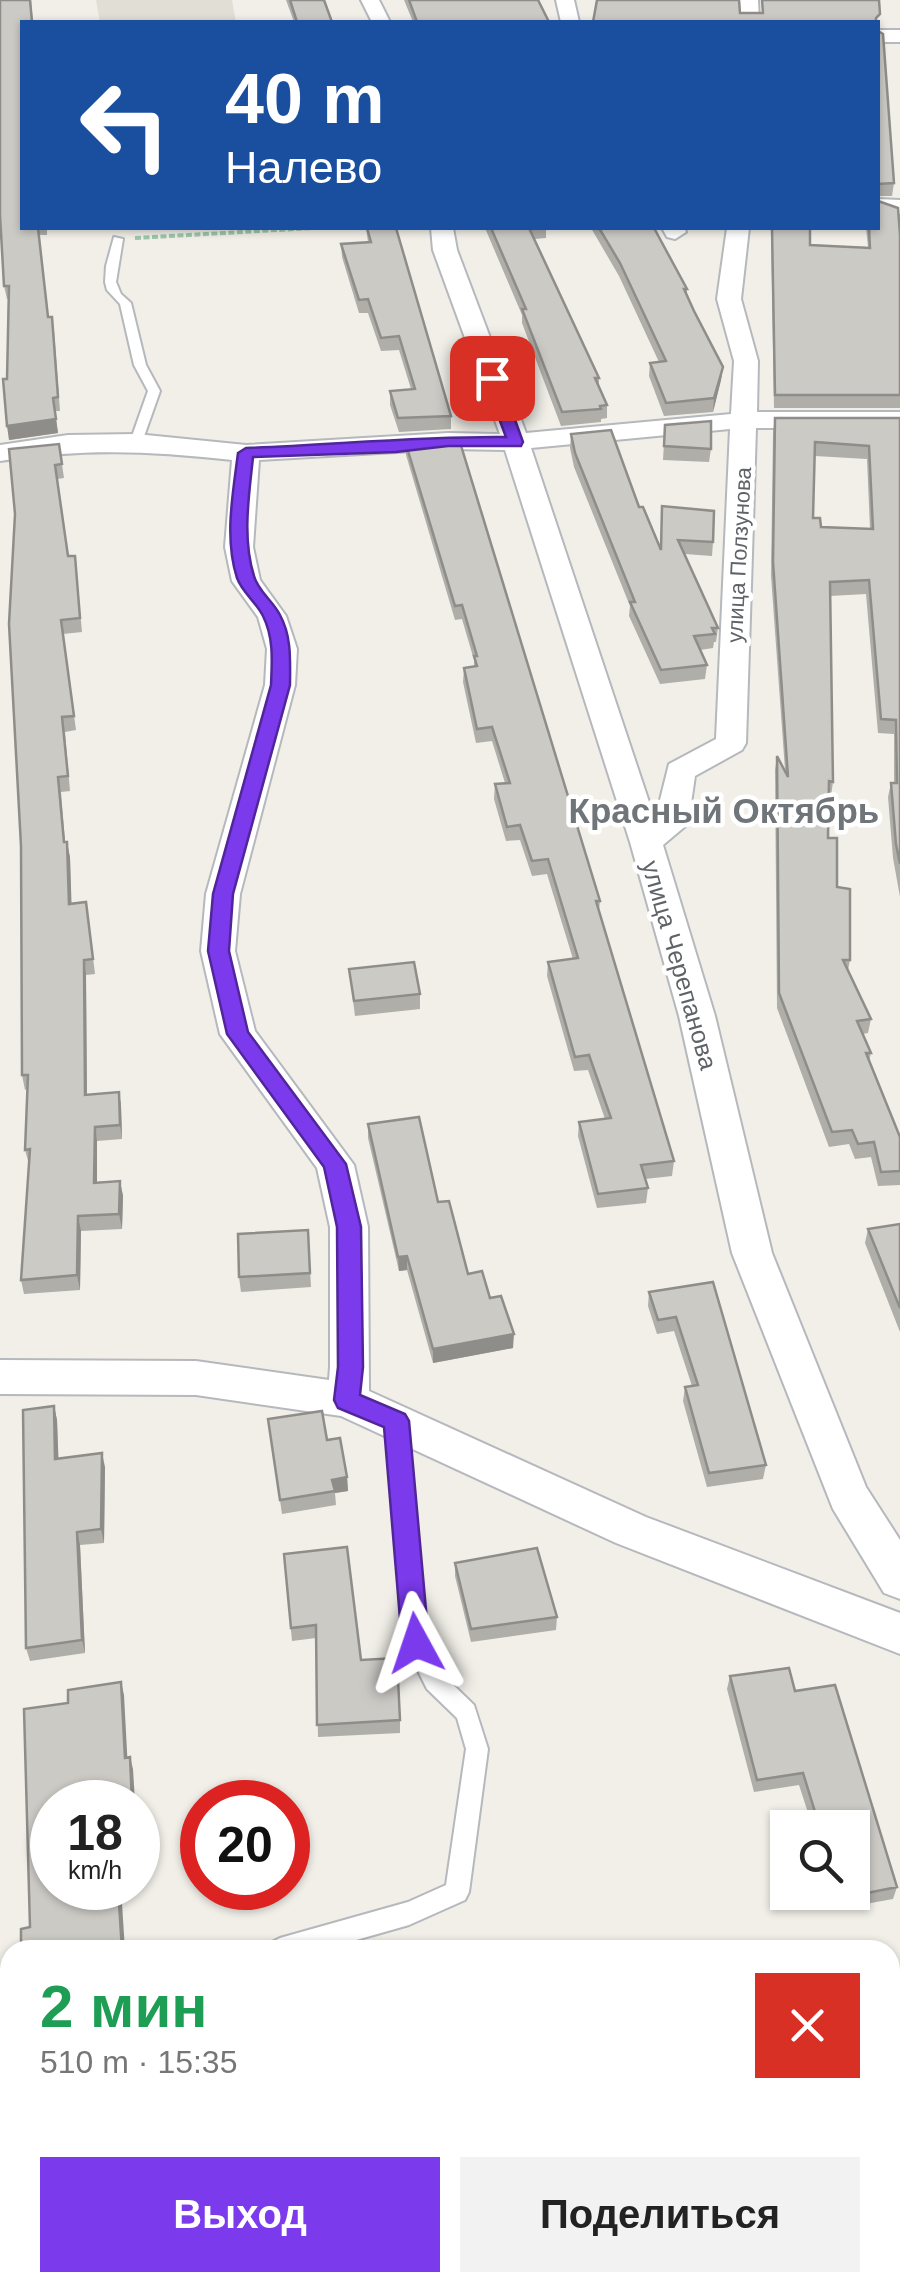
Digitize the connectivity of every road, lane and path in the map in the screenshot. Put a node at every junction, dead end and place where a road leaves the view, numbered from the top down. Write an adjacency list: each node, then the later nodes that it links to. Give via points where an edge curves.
1 (280, 230): 4 (path)
2 (442, 230): 8 (street, улица Черепанова)
3 (738, 230): 5 (street, улица Ползунова, via 729,299 746,360)
4 (118, 240): 7 (lane, via 108,282 125,303 140,365 154,391)
5 (745, 420): 6 (street); 8 (street); 11 (street, улица Ползунова, via 731,743 680,772 672,824)
6 (900, 420)
7 (136, 442): 9 (street); 10 (street)
8 (516, 442): 10 (street); 11 (street, улица Черепанова)
9 (0, 453)
10 (246, 453): 13 (street, via 239,546 246,581 272,616 282,649 280,685 223,894 218,951 238,1034 334,1164 349,1227)
11 (646, 842): 15 (street, улица Черепанова, via 698,1016 752,1253 848,1496)
12 (0, 1376): 13 (street, via 196,1378)
13 (347, 1400): 14 (street)
14 (396, 1421): 16 (street, via 632,1530); 17 (lane, via 416,1643 435,1682 466,1712 477,1749 458,1892)
15 (900, 1579)
16 (900, 1634)
17 (315, 1940)

